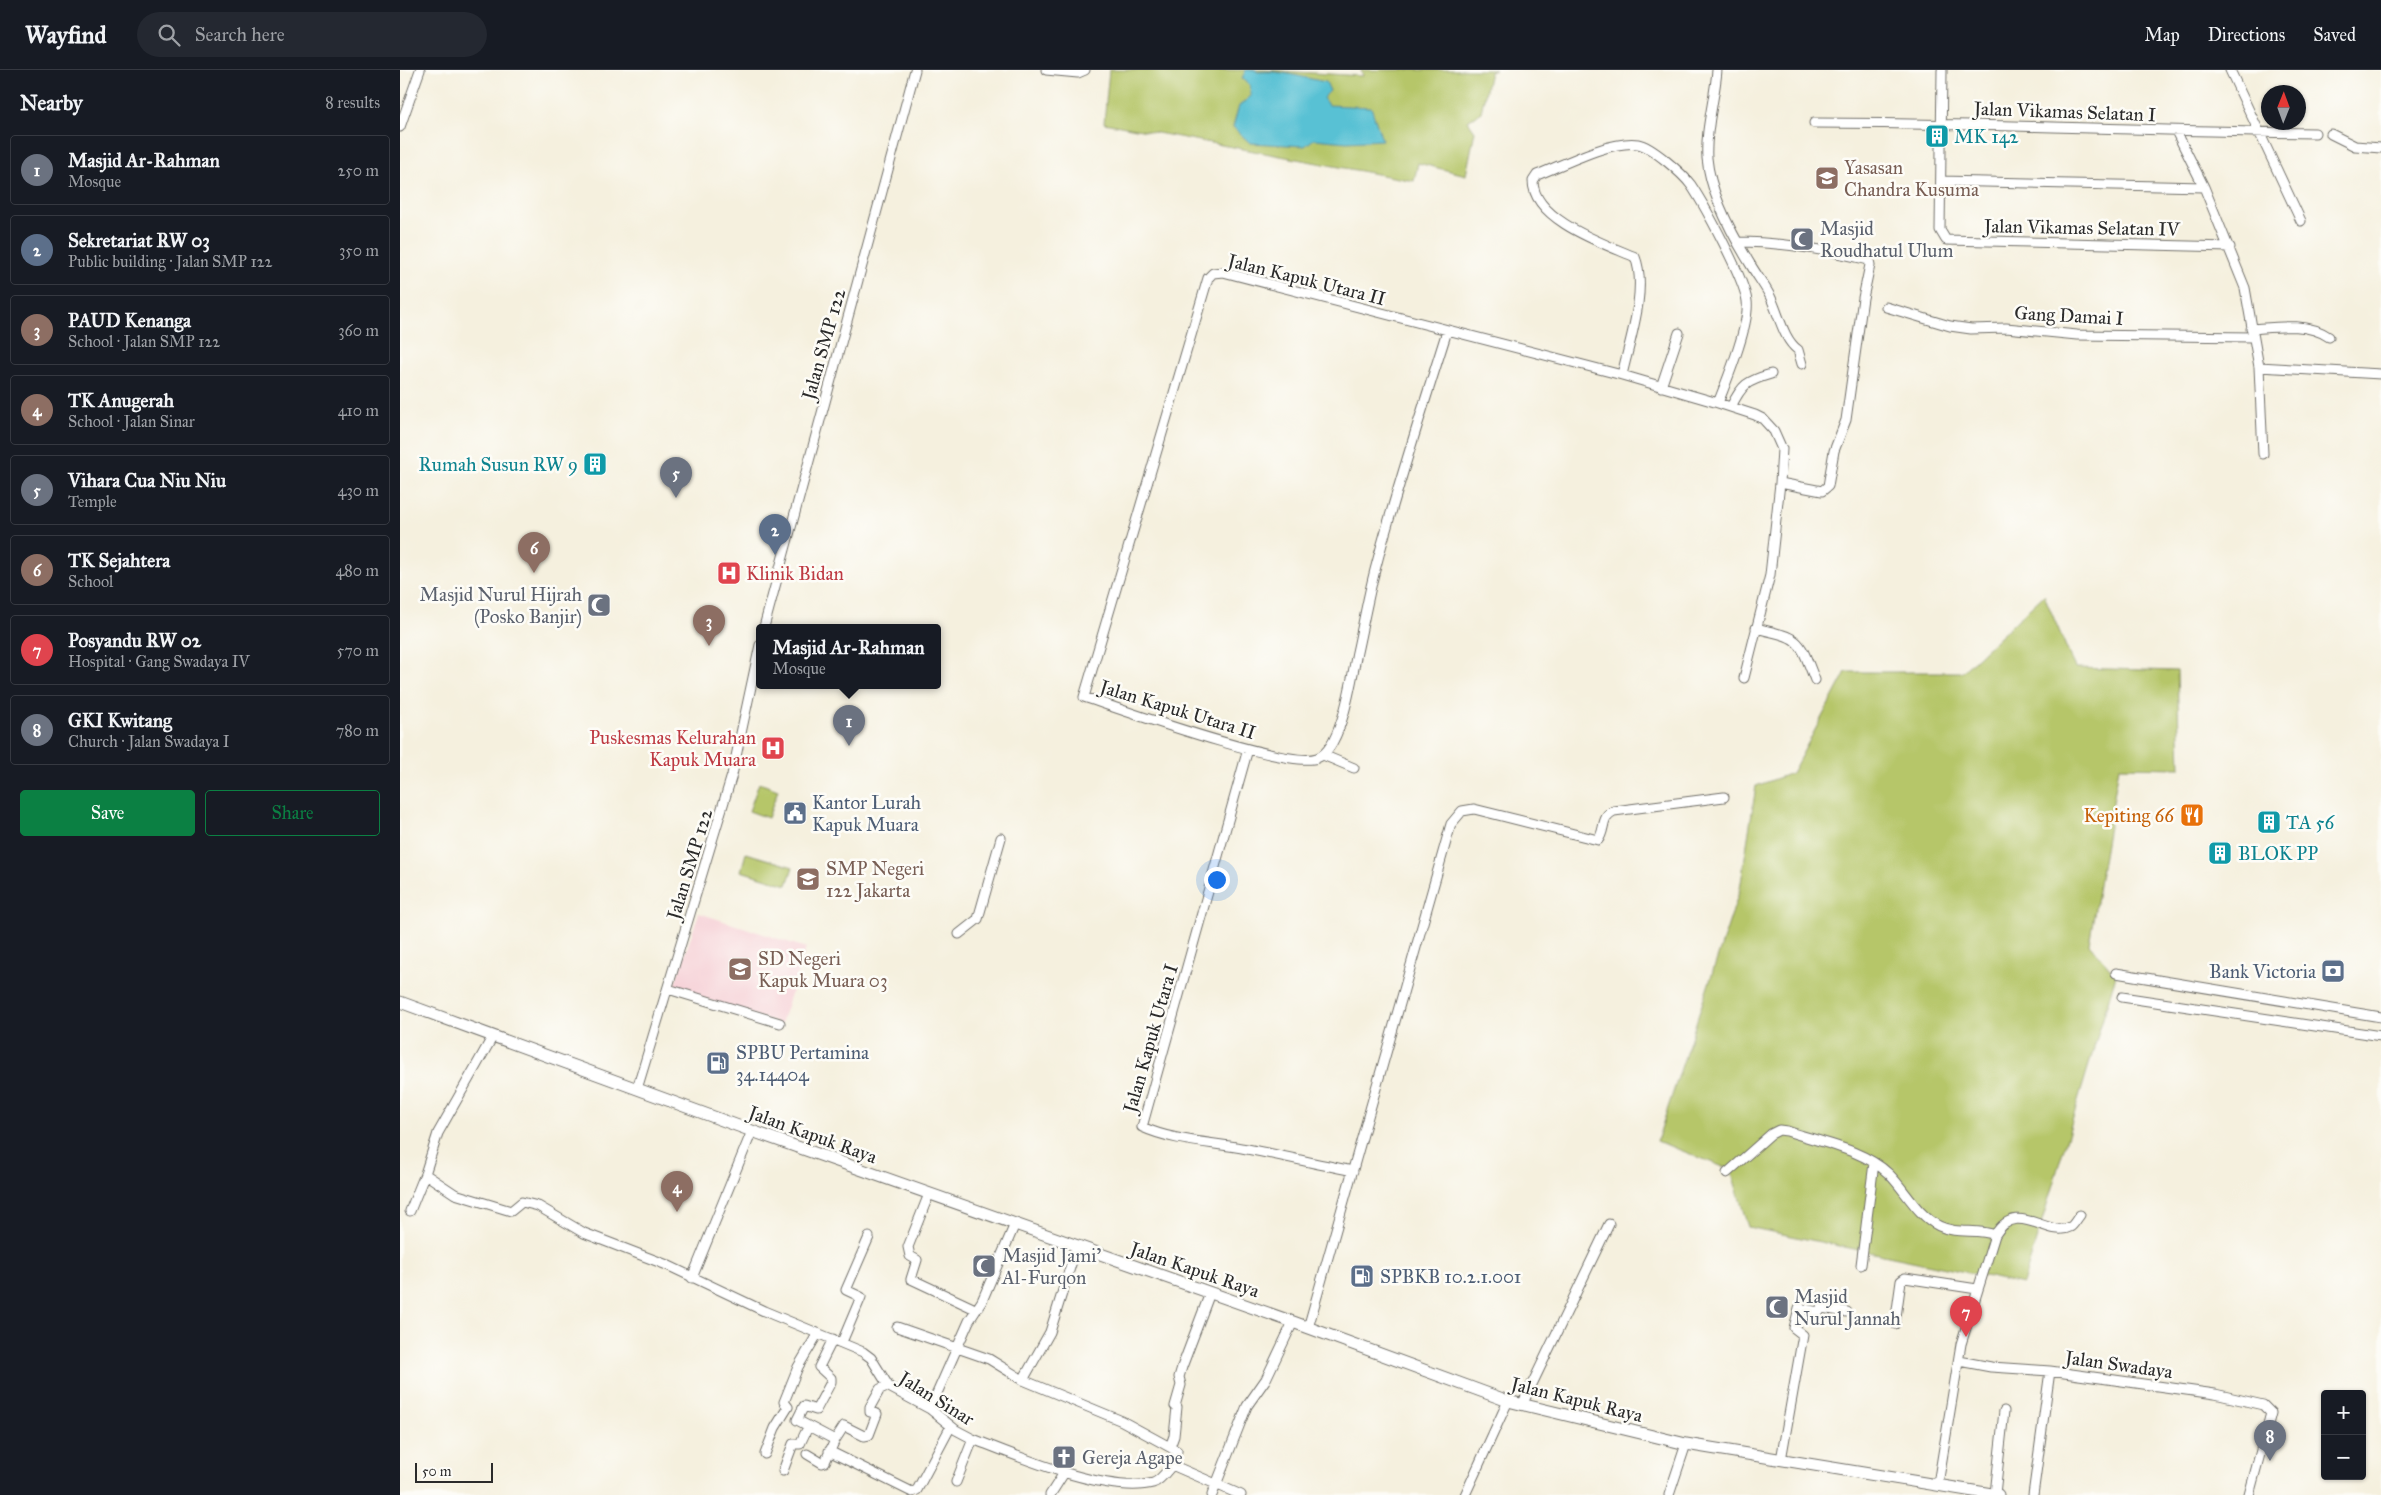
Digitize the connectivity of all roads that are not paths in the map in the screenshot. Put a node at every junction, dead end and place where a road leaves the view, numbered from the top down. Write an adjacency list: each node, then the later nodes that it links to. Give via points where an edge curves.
1 (420, 70): 10 (street)
2 (915, 70): 36 (street, Jalan SMP 122)
3 (1046, 70): 4 (street, via 1078,73)
4 (1085, 70)
5 (1717, 70): 19 (street, via 1707,158 1721,209)
6 (1942, 70): 9 (street)
7 (2230, 70): 12 (street)
8 (1814, 123): 9 (street, Jalan Vikamas Selatan I)
9 (1942, 123): 11 (street, Jalan Vikamas Selatan I); 16 (street)
10 (400, 128)
11 (2176, 131): 12 (street, Jalan Vikamas Selatan I); 17 (street)
12 (2260, 132): 13 (street, Jalan Vikamas Selatan I); 18 (street)
13 (2315, 133)
14 (2330, 134): 15 (street, via 2356,146)
15 (2381, 148)
16 (1941, 181): 17 (street); 20 (street, Jalan Vikamas Selatan IV, via 1940,230 1943,238 1950,240)
17 (2204, 187): 20 (street)
18 (2302, 221)
19 (1739, 242): 26 (street, via 1770,295); 35 (street, via 1781,243 1828,251 1869,260 1870,265 1846,420 1834,451 1828,486 1822,491)
20 (2230, 247): 24 (street, via 2246,288)
21 (1886, 307): 24 (street, Gang Damai I, via 1971,329 2006,328 2077,335)
22 (1447, 332): 30 (street, Jalan Kapuk Utara II); 41 (street, Jalan Kapuk Utara II, via 1223,272 1213,273 1208,278 1084,697); 42 (street, via 1374,571 1345,706 1334,742)
23 (1679, 333): 31 (street)
24 (2252, 333): 25 (street, Gang Damai I, via 2301,327); 27 (street)
25 (2329, 338)
26 (1802, 364)
27 (2259, 367): 29 (street); 34 (street)
28 (1771, 374): 33 (street, via 1743,385)
29 (2381, 374)
30 (1622, 375): 31 (street, Jalan Kapuk Utara II); 32 (street, via 1638,300 1635,257 1553,217 1542,205 1533,181 1537,175 1606,148 1637,144 1647,147 1690,184 1738,273 1744,291 1747,308 1741,336)
31 (1661, 387): 32 (street, Jalan Kapuk Utara II)
32 (1718, 403): 33 (street, Jalan Kapuk Utara II)
33 (1731, 407): 35 (street, Jalan Kapuk Utara II, via 1755,415 1774,431 1782,449)
34 (2263, 454)
35 (1780, 483): 37 (street, Jalan Kapuk Utara II, via 1770,574)
36 (765, 624)
37 (1756, 628): 39 (street, Jalan Kapuk Utara II); 40 (street, via 1796,640)
38 (756, 664): 48 (street, Jalan SMP 122, via 732,775)
39 (1744, 678)
40 (1815, 680)
41 (1248, 749): 42 (street, Jalan Kapuk Utara II, via 1295,759 1311,760); 58 (street, Jalan Kapuk Utara I, via 1142,1127 1172,1137)
42 (1323, 755): 43 (street)
43 (1354, 768)
44 (1724, 796): 58 (street, via 1608,813 1598,840 1474,810 1458,814 1451,824)
45 (1001, 838): 46 (street, via 978,919)
46 (959, 934)
47 (2116, 972): 51 (street)
48 (668, 989): 52 (street); 55 (street, Jalan SMP 122)
49 (2122, 997): 54 (street)
50 (400, 1002): 53 (main road, Jalan Kapuk Raya)
51 (2381, 1017)
52 (780, 1023)
53 (493, 1036): 55 (main road, Jalan Kapuk Raya); 60 (street, via 438,1133)
54 (2381, 1036)
55 (637, 1089): 56 (main road, Jalan Kapuk Raya)
56 (752, 1131): 61 (main road, Jalan Kapuk Raya); 70 (street)
57 (1874, 1163): 59 (street, via 1839,1148 1778,1130); 66 (street, via 1888,1174 1916,1208 1938,1226 1956,1232 1986,1231); 69 (street)
58 (1353, 1172): 78 (street)
59 (1727, 1173)
60 (425, 1174): 62 (street); 70 (street, Jalan Sinar, via 455,1194 511,1211 522,1202 538,1206 584,1234 668,1265)
61 (929, 1194): 64 (main road, Jalan Kapuk Raya); 73 (street, via 908,1247 910,1256 917,1260 911,1279 974,1308)
62 (410, 1212)
63 (2080, 1215): 66 (street, via 2070,1227 2062,1229 2029,1220 2010,1220 2000,1227)
64 (1015, 1224): 68 (main road, Jalan Kapuk Raya); 73 (street, via 982,1302)
65 (1610, 1224): 87 (street)
66 (1996, 1235): 71 (street)
67 (869, 1237): 80 (street, via 846,1290 861,1297)
68 (1077, 1246): 72 (main road, Jalan Kapuk Raya); 84 (street, via 1050,1332)
69 (1862, 1265)
70 (692, 1278): 79 (street, Jalan Sinar)
71 (1977, 1289): 76 (street, via 1905,1278 1901,1281); 82 (street)
72 (1210, 1293): 75 (main road, Jalan Kapuk Raya); 95 (street, via 1179,1377 1181,1385)
73 (974, 1311): 81 (street)
74 (1847, 1312): 99 (street, via 1799,1308 1794,1328 1803,1335)
75 (1293, 1322): 78 (main road, Jalan Kapuk Raya); 104 (street, via 1266,1379 1247,1406)
76 (1895, 1324)
77 (897, 1327): 81 (street)
78 (1308, 1328): 86 (main road, Jalan Kapuk Raya)
79 (818, 1333): 80 (street, Jalan Sinar); 97 (street, via 798,1369 784,1402 788,1406)
80 (837, 1341): 85 (street, Jalan Sinar, via 871,1358); 90 (street, via 819,1367 831,1382 816,1410 804,1406 797,1420)
81 (957, 1349): 84 (street, via 989,1359); 88 (street)
82 (1959, 1361): 83 (street, Jalan Swadaya, via 1991,1368); 105 (street)
83 (2050, 1371): 112 (street); 113 (street, Jalan Swadaya, via 2215,1394 2264,1405 2271,1413)
84 (1022, 1380): 95 (street, via 1122,1421)
85 (887, 1386): 88 (street, Jalan Sinar); 93 (street, via 880,1389 870,1407 870,1412 877,1414 868,1436 844,1426)
86 (1508, 1401): 87 (main road, Jalan Kapuk Raya); 109 (street)
87 (1522, 1405): 94 (main road, Jalan Kapuk Raya)
88 (930, 1409): 91 (street, Jalan Sinar)
89 (2004, 1411): 111 (street)
90 (808, 1426): 93 (street); 101 (street, via 800,1444 793,1444)
91 (951, 1426): 92 (street, Jalan Sinar); 96 (street, via 917,1490 912,1492)
92 (973, 1439): 102 (street, Jalan Sinar); 103 (street)
93 (834, 1440): 96 (street)
94 (1686, 1444): 99 (main road, Jalan Kapuk Raya); 110 (street)
95 (1170, 1447): 100 (street, via 1177,1452)
96 (829, 1451): 98 (street, via 824,1463)
97 (765, 1454)
98 (807, 1454)
99 (1781, 1460): 105 (main road, Jalan Kapuk Raya)
100 (1172, 1465): 102 (street, Jalan Sinar, via 1154,1483 1135,1486 1104,1485); 104 (street)
101 (783, 1471)
102 (1064, 1473): 106 (street)
103 (956, 1482)
104 (1216, 1484): 107 (street); 108 (street)
105 (1938, 1484): 111 (main road, Jalan Kapuk Raya)
106 (1050, 1495)
107 (1212, 1495)
108 (1241, 1495)
109 (1464, 1495)
110 (1669, 1495)
111 (1997, 1495)
112 (2033, 1495)
113 (2249, 1495)

